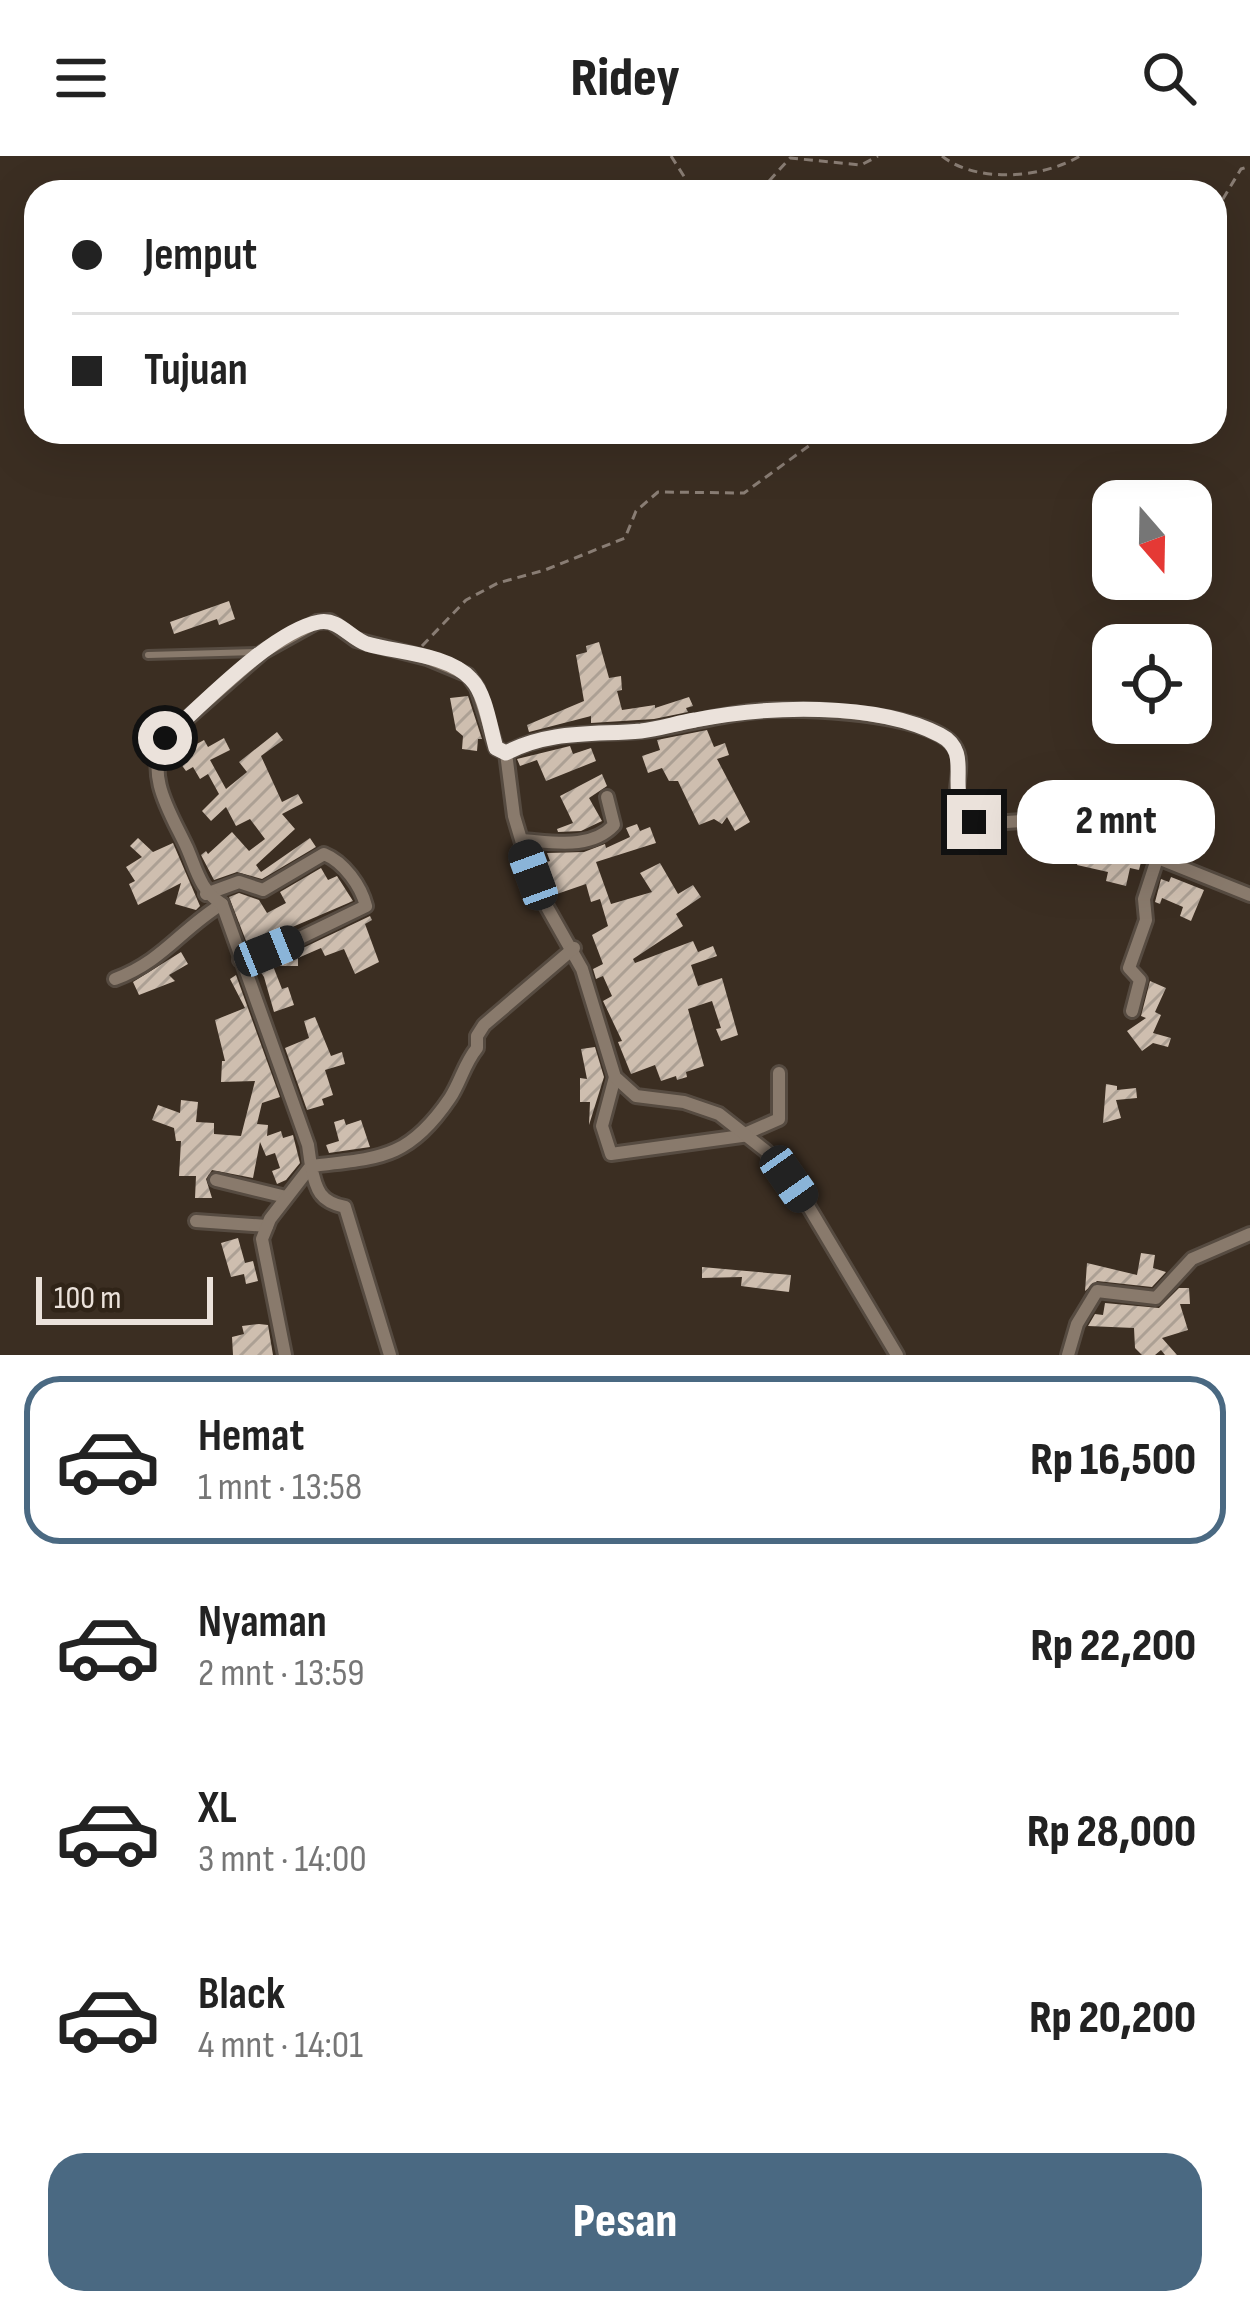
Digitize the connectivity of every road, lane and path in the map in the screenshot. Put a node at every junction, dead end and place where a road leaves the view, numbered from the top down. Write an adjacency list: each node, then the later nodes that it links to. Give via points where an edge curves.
1 (878, 156): 5 (path, via 861,165 790,158)
2 (942, 156): 3 (path, via 958,169 993,176 1061,167)
3 (1080, 156)
4 (1250, 166): 6 (path)
5 (769, 180)
6 (1227, 191)
7 (811, 444): 9 (path, via 744,493 658,491 636,511 625,538 466,600)
8 (262, 652): 9 (street, via 330,621 356,640); 10 (lane); 15 (street, via 160,748 169,819)
9 (411, 655): 11 (street, via 471,679 496,748)
10 (148, 656)
11 (506, 753): 13 (street); 14 (street, via 577,732 642,731 762,710 897,718 956,748 957,800 977,824 1073,824)
12 (607, 797): 13 (street, via 614,825 596,838)
13 (522, 841): 18 (street, via 543,900)
14 (1157, 859): 16 (street); 21 (street, via 1129,968 1140,982)
15 (206, 894): 17 (street); 19 (street, via 239,882 263,890 324,854 366,900 332,923)
16 (1250, 895)
17 (222, 904): 19 (street); 20 (street, via 150,964)
18 (574, 948): 23 (street); 25 (street, via 484,1025 452,1096 416,1138 383,1157)
19 (240, 960): 25 (street)
20 (115, 979)
21 (1132, 1011)
22 (779, 1073): 24 (street, via 779,1119)
23 (615, 1077): 24 (street, via 636,1096 703,1107); 24 (street, via 602,1126 611,1154)
24 (748, 1134): 33 (street, via 806,1204)
25 (311, 1166): 27 (street); 32 (street, via 322,1198 345,1207)
26 (216, 1180): 27 (street)
27 (286, 1197): 29 (street)
28 (196, 1221): 29 (street)
29 (267, 1226): 31 (street, via 262,1248)
30 (1250, 1234): 34 (street, via 1192,1259 1156,1298 1096,1291)
31 (285, 1355)
32 (390, 1355)
33 (897, 1355)
34 (1068, 1355)

